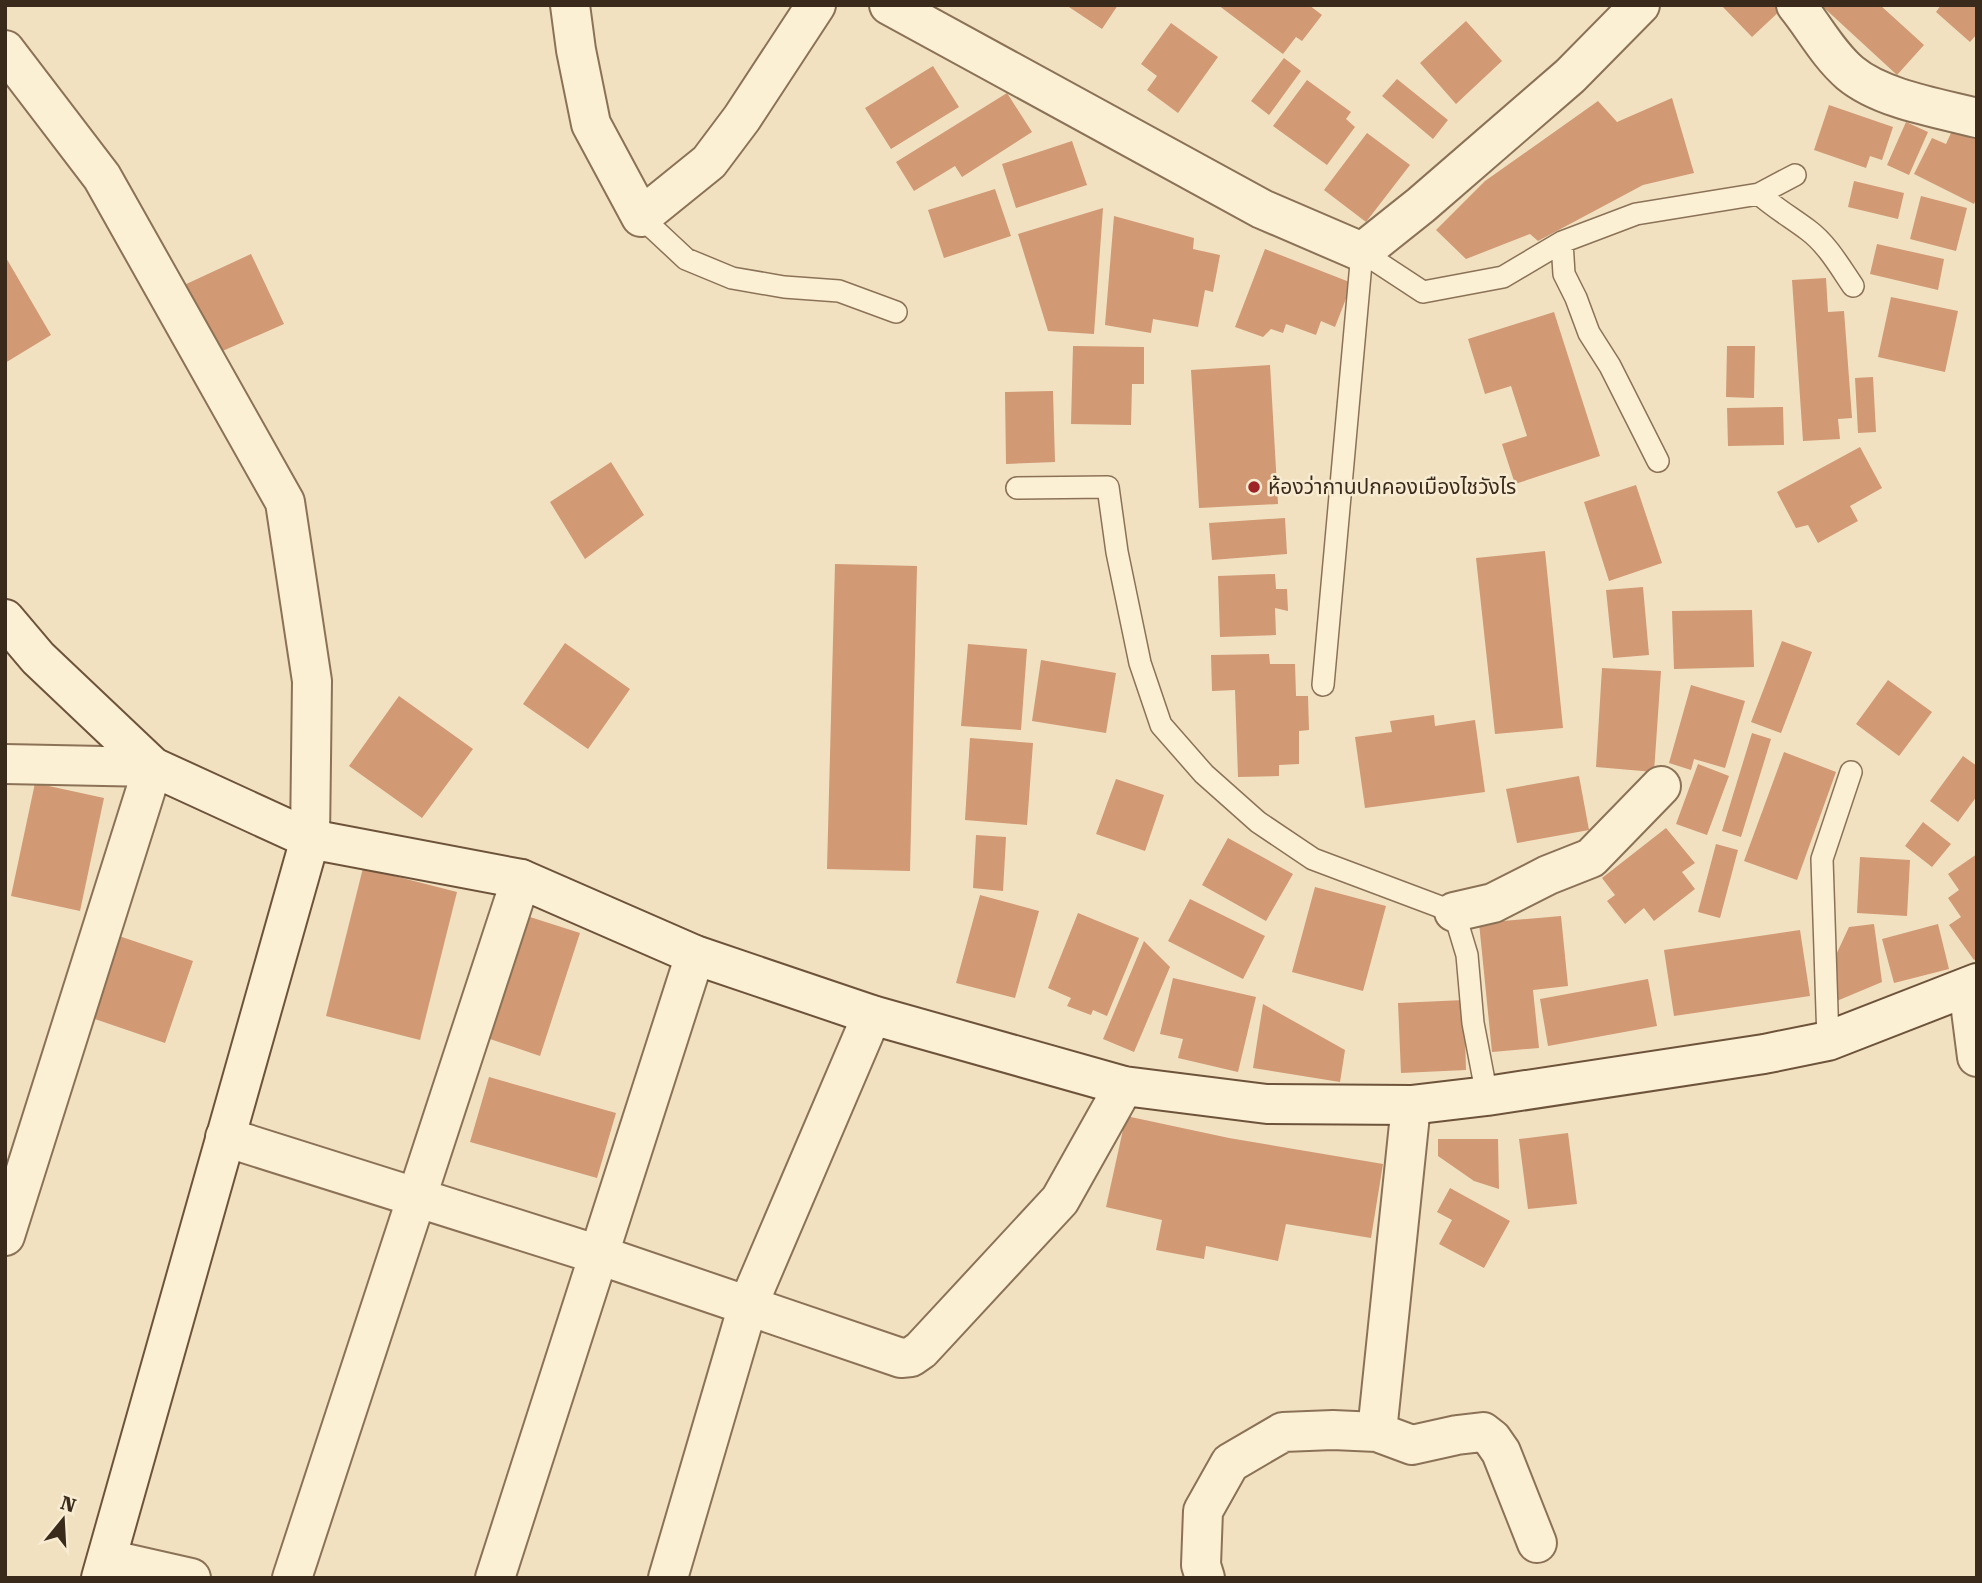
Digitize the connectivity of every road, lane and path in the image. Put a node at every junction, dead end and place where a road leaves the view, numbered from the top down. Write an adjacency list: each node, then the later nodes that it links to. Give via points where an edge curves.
1 (570, 5): 10 (street, via 591,124)
2 (816, 5): 10 (street, via 709,162)
3 (889, 5): 12 (street, via 1262,209)
4 (1640, 5): 12 (street, via 1570,76)
5 (1796, 5): 7 (street, via 1851,74 1882,91)
6 (5, 50): 23 (street, via 102,177 285,502 312,681)
7 (1977, 118)
8 (1795, 175): 9 (lane)
9 (1759, 194): 11 (lane, via 1636,214); 13 (lane, via 1810,231)
10 (641, 217): 14 (lane, via 686,259 732,278 784,288 839,291)
11 (1562, 242): 12 (lane, via 1503,277 1423,292); 15 (lane, via 1564,275 1589,333)
12 (1363, 252): 18 (lane)
13 (1853, 286)
14 (896, 312)
15 (1658, 461)
16 (1017, 488): 25 (lane, via 1108,487 1140,663 1161,725 1204,774 1258,822 1313,859)
17 (5, 619): 20 (street, via 38,658)
18 (1323, 685)
19 (5, 764): 20 (street)
20 (153, 767): 23 (street); 36 (street)
21 (1851, 772): 29 (lane, via 1822,859)
22 (1661, 786): 25 (street, via 1591,858 1493,903)
23 (310, 839): 24 (street); 34 (street)
24 (521, 879): 26 (street); 35 (street)
25 (1454, 912): 32 (lane, via 1467,955 1473,1023)
26 (695, 955): 28 (street); 37 (street)
27 (1973, 985): 29 (street); 30 (street)
28 (872, 1015): 31 (street); 38 (street)
29 (1828, 1041): 32 (street)
30 (1977, 1058)
31 (1124, 1086): 33 (street, via 1267,1104); 38 (street, via 1060,1200 911,1357 901,1358)
32 (1487, 1096): 33 (street)
33 (1411, 1105): 39 (street)
34 (225, 1138): 35 (street); 41 (street)
35 (417, 1198): 37 (street); 43 (street)
36 (5, 1236)
37 (599, 1255): 38 (street); 44 (street)
38 (748, 1305): 45 (street)
39 (1377, 1432): 40 (street, via 1412,1445 1483,1432 1501,1451); 46 (street, via 1283,1432 1230,1463 1203,1511 1201,1565)
40 (1537, 1543)
41 (104, 1568): 42 (street)
42 (191, 1578)
43 (292, 1578)
44 (495, 1578)
45 (668, 1578)
46 (1205, 1578)

